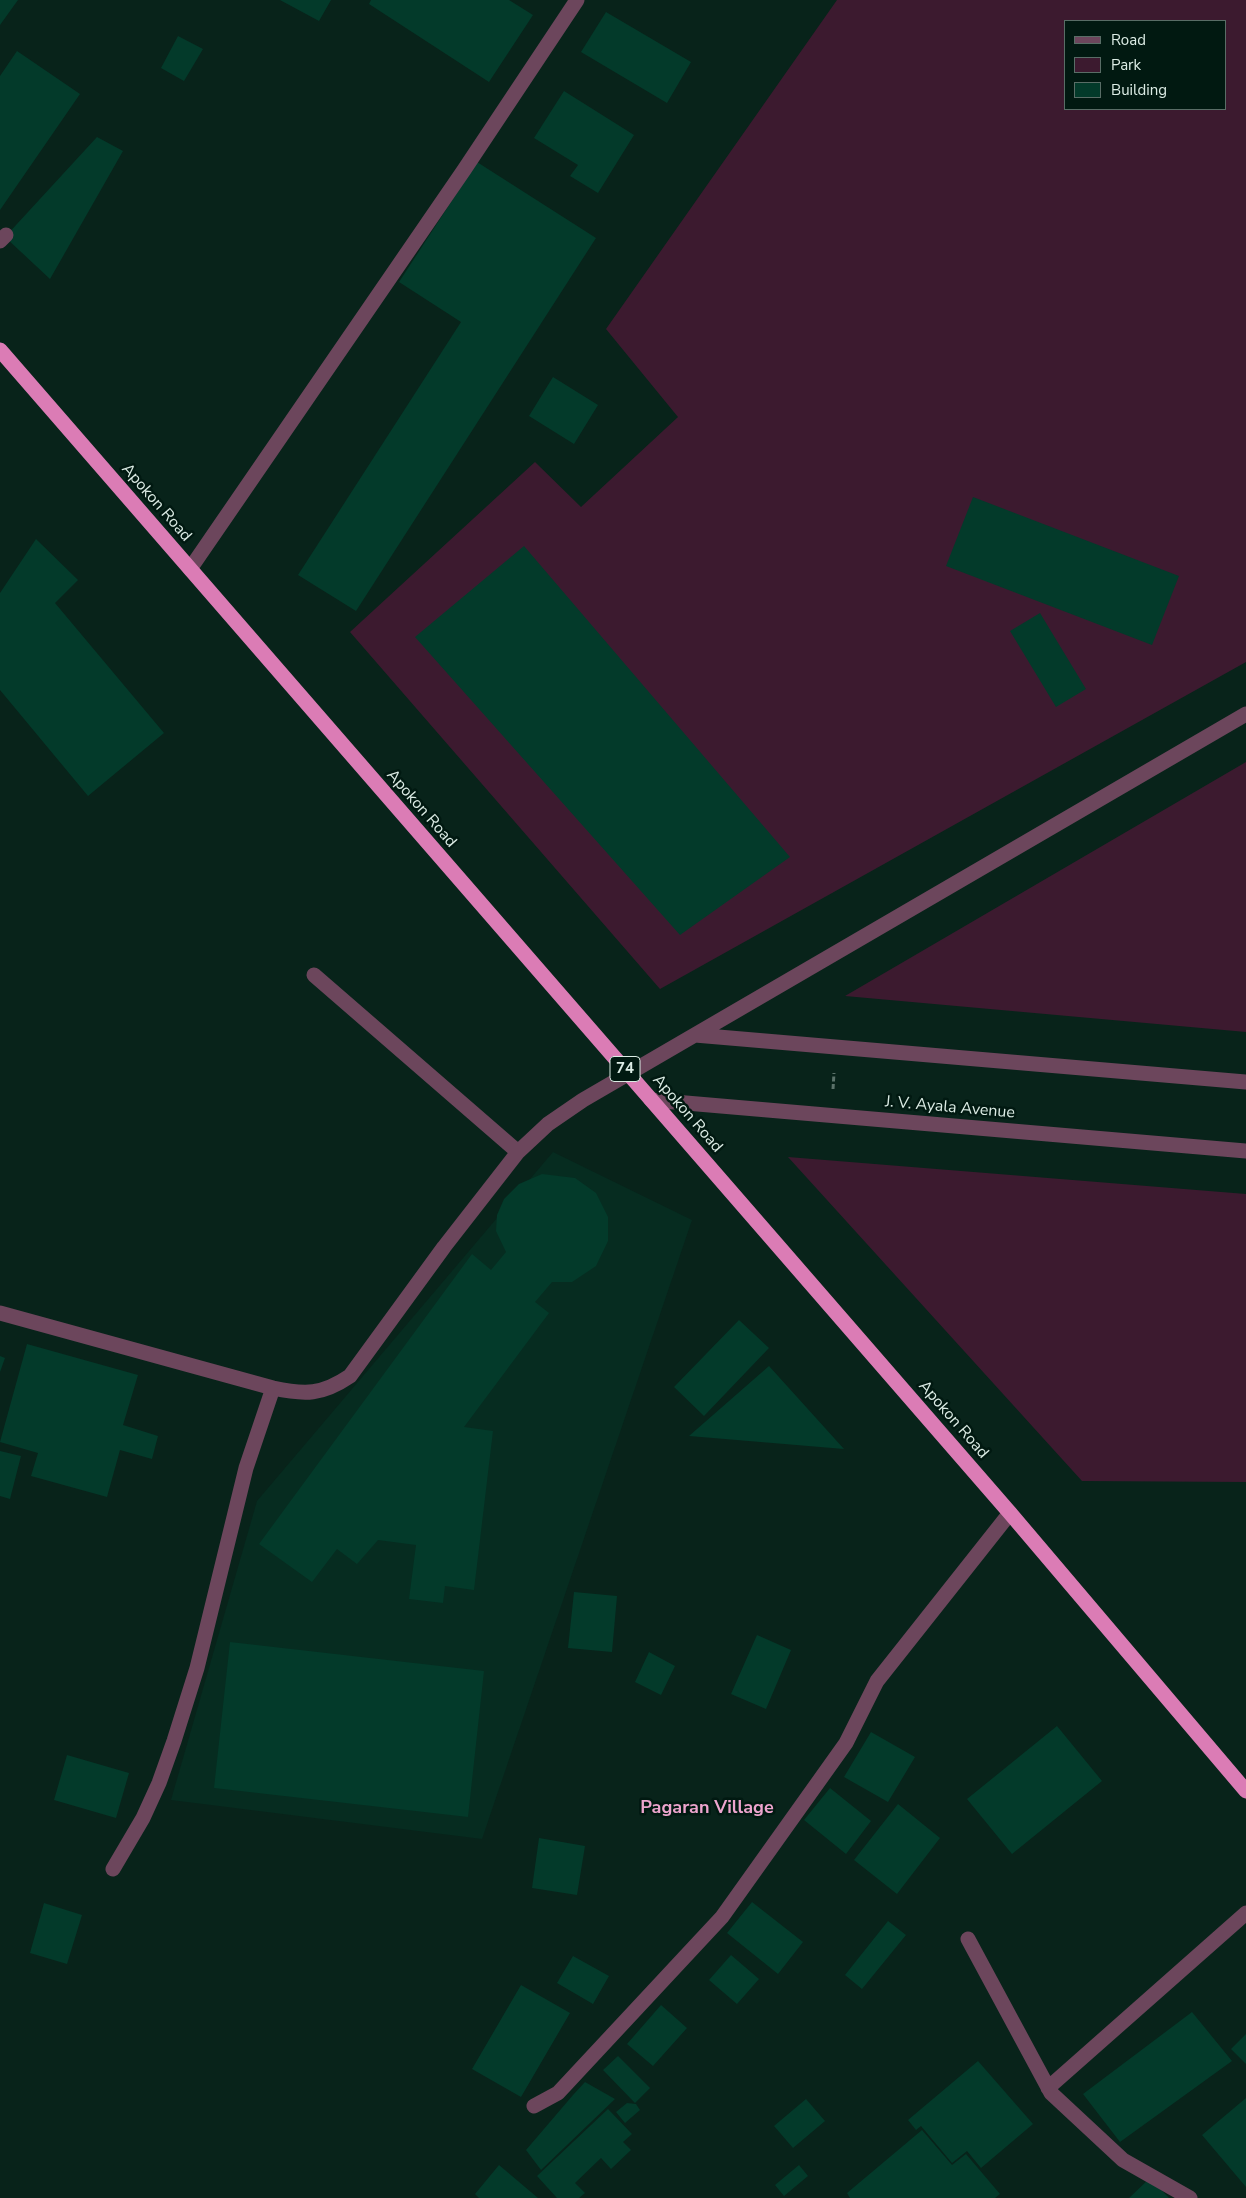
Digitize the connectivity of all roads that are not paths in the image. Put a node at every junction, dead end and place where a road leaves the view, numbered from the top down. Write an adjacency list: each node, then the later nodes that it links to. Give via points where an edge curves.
1 (577, 0): 3 (street)
2 (0, 350): 3 (highway, Apokon Road / 74)
3 (190, 569): 7 (highway, Apokon Road / 74)
4 (1246, 714): 6 (street)
5 (314, 975): 11 (street)
6 (695, 1035): 7 (street); 8 (street)
7 (629, 1074): 9 (highway, Apokon Road / 74); 11 (street, via 548,1124)
8 (1246, 1082)
9 (652, 1100): 10 (street, J. V. Ayala Avenue); 14 (highway, Apokon Road / 74)
10 (1246, 1151)
11 (518, 1152): 13 (street, via 350,1376 334,1387 318,1392 298,1394)
12 (0, 1313): 13 (street)
13 (273, 1388): 16 (street, via 246,1468 198,1668 174,1741 143,1818)
14 (1010, 1513): 15 (highway, Apokon Road / 74); 20 (street, via 877,1681 846,1743 722,1918 558,2093)
15 (1246, 1790)
16 (112, 1869)
17 (1246, 1913): 19 (street)
18 (968, 1938): 19 (street)
19 (1048, 2088): 21 (street, via 1123,2160)
20 (534, 2106)
21 (1190, 2198)

